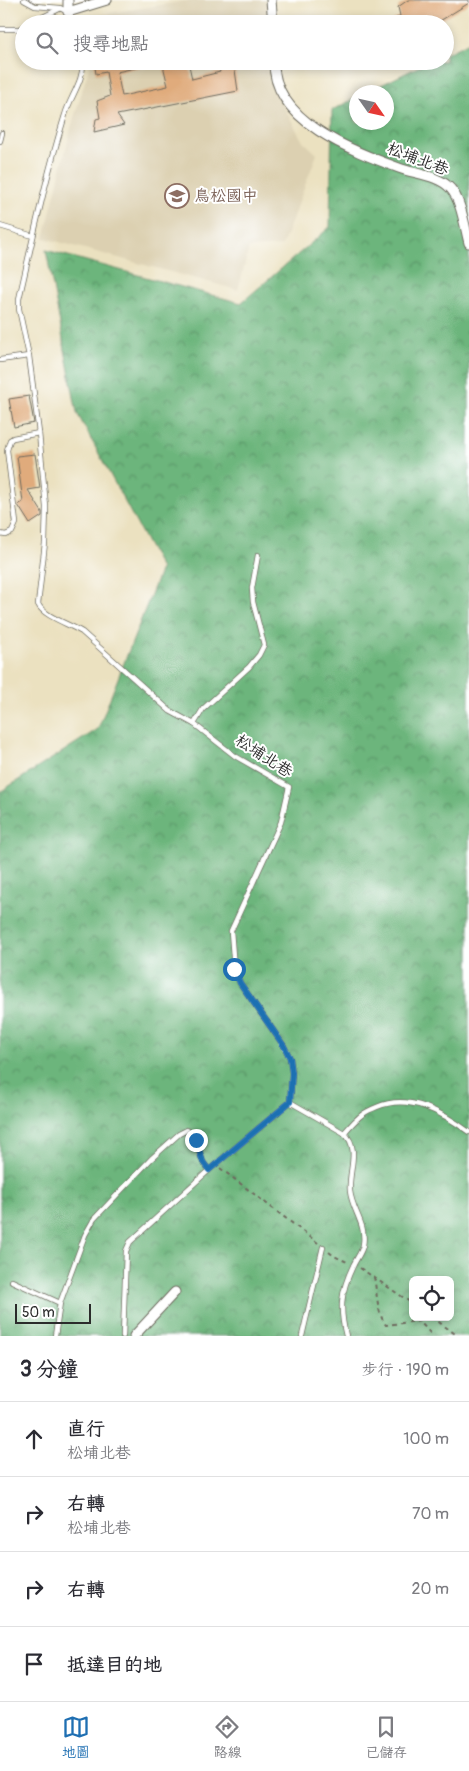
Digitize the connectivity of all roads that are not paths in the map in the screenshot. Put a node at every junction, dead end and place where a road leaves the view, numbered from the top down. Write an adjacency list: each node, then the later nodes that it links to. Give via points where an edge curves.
1 (24, 0): 5 (lane, via 35,6)
2 (68, 0): 5 (street)
3 (107, 0): 5 (street)
4 (271, 0): 8 (street)
5 (64, 10): 6 (lane); 7 (lane)
6 (52, 15)
7 (67, 15)
8 (272, 15)
9 (0, 29): 10 (lane)
10 (15, 29)
11 (82, 70): 16 (lane, 松埔北巷, via 65,114)
12 (274, 70): 17 (street, 松埔北巷, via 282,93 298,114 323,134 351,149 434,178 451,189)
13 (2, 133): 14 (lane)
14 (0, 141)
15 (0, 226): 16 (lane)
16 (33, 236): 18 (lane, 松埔北巷, via 19,299)
17 (469, 243)
18 (29, 356): 19 (lane); 20 (lane, 松埔北巷)
19 (0, 360)
20 (39, 433): 21 (lane, via 13,438 8,445 16,523 12,532); 23 (lane, 松埔北巷, via 46,507 38,604 41,610 78,629 170,711)
21 (0, 534)
22 (258, 555): 23 (lane, via 252,588 264,645 249,667 203,709)
23 (194, 724): 24 (lane, 松埔北巷, via 235,756 289,787 281,822 231,931 234,969 240,983 290,1058)
24 (290, 1102): 26 (lane); 27 (lane)
25 (469, 1132): 26 (lane, via 450,1118 402,1101 364,1113)
26 (344, 1133): 37 (lane, via 353,1147 350,1189 364,1235 363,1246 343,1287)
27 (209, 1170): 31 (lane, via 193,1134 187,1130 179,1134 94,1219); 32 (lane, via 130,1242 126,1251)
28 (323, 1247): 36 (lane)
29 (12, 1281): 31 (lane)
30 (175, 1292): 35 (street)
31 (60, 1303): 33 (lane)
32 (123, 1329): 34 (lane); 35 (lane)
33 (55, 1336)
34 (123, 1336)
35 (133, 1336)
36 (302, 1336)
37 (346, 1336)

